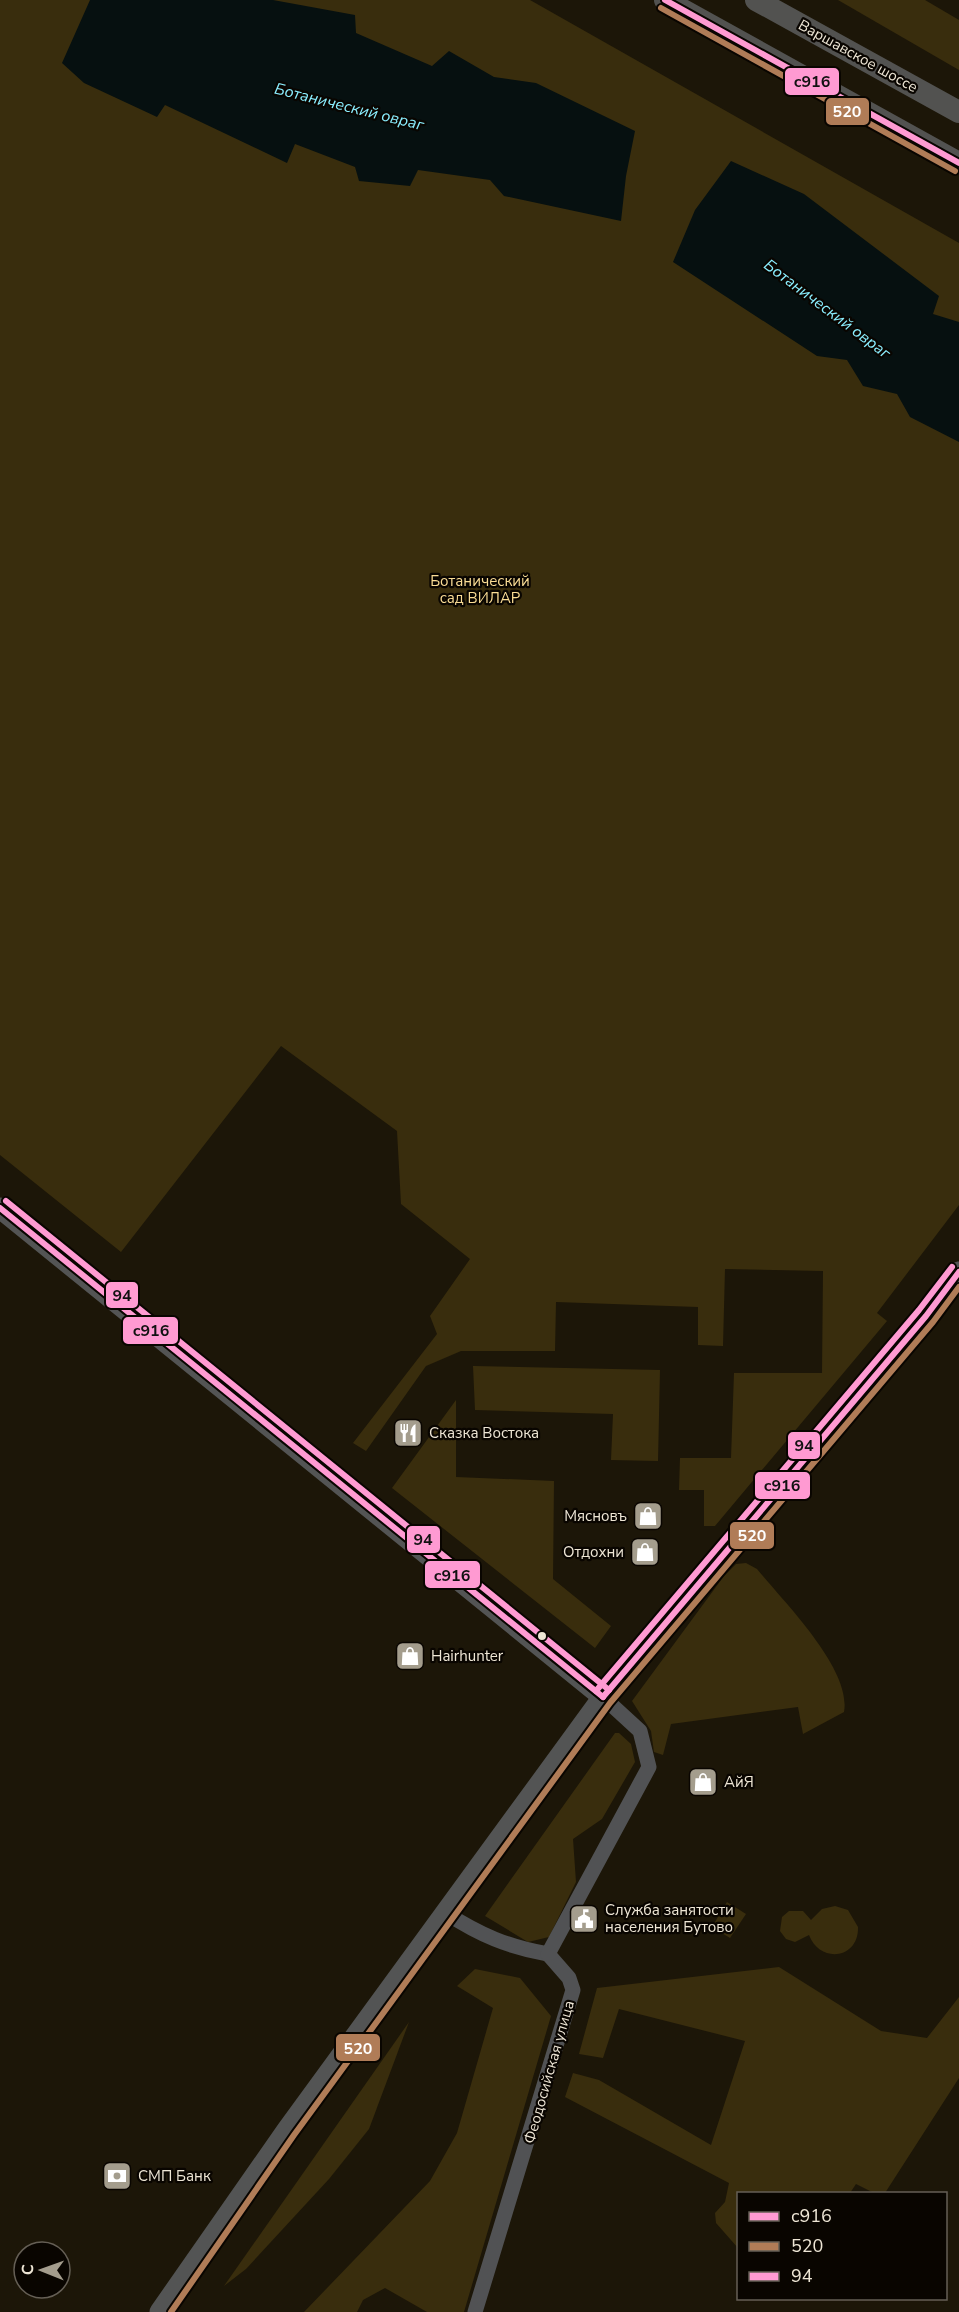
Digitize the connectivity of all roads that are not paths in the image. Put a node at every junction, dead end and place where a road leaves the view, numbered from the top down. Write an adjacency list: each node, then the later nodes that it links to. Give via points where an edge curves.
1 (665, 0): 4 (main road)
2 (756, 0): 3 (main road, Варшавское шоссе)
3 (959, 112)
4 (959, 163)
5 (0, 1208): 7 (street)
6 (959, 1272): 7 (street)
7 (603, 1697): 8 (street); 9 (street, via 640,1731 649,1767)
8 (446, 1913): 9 (street, via 507,1946); 10 (street)
9 (548, 1954): 11 (street, Феодосийская улица, via 569,1978 573,1990)
10 (160, 2312)
11 (475, 2312)

